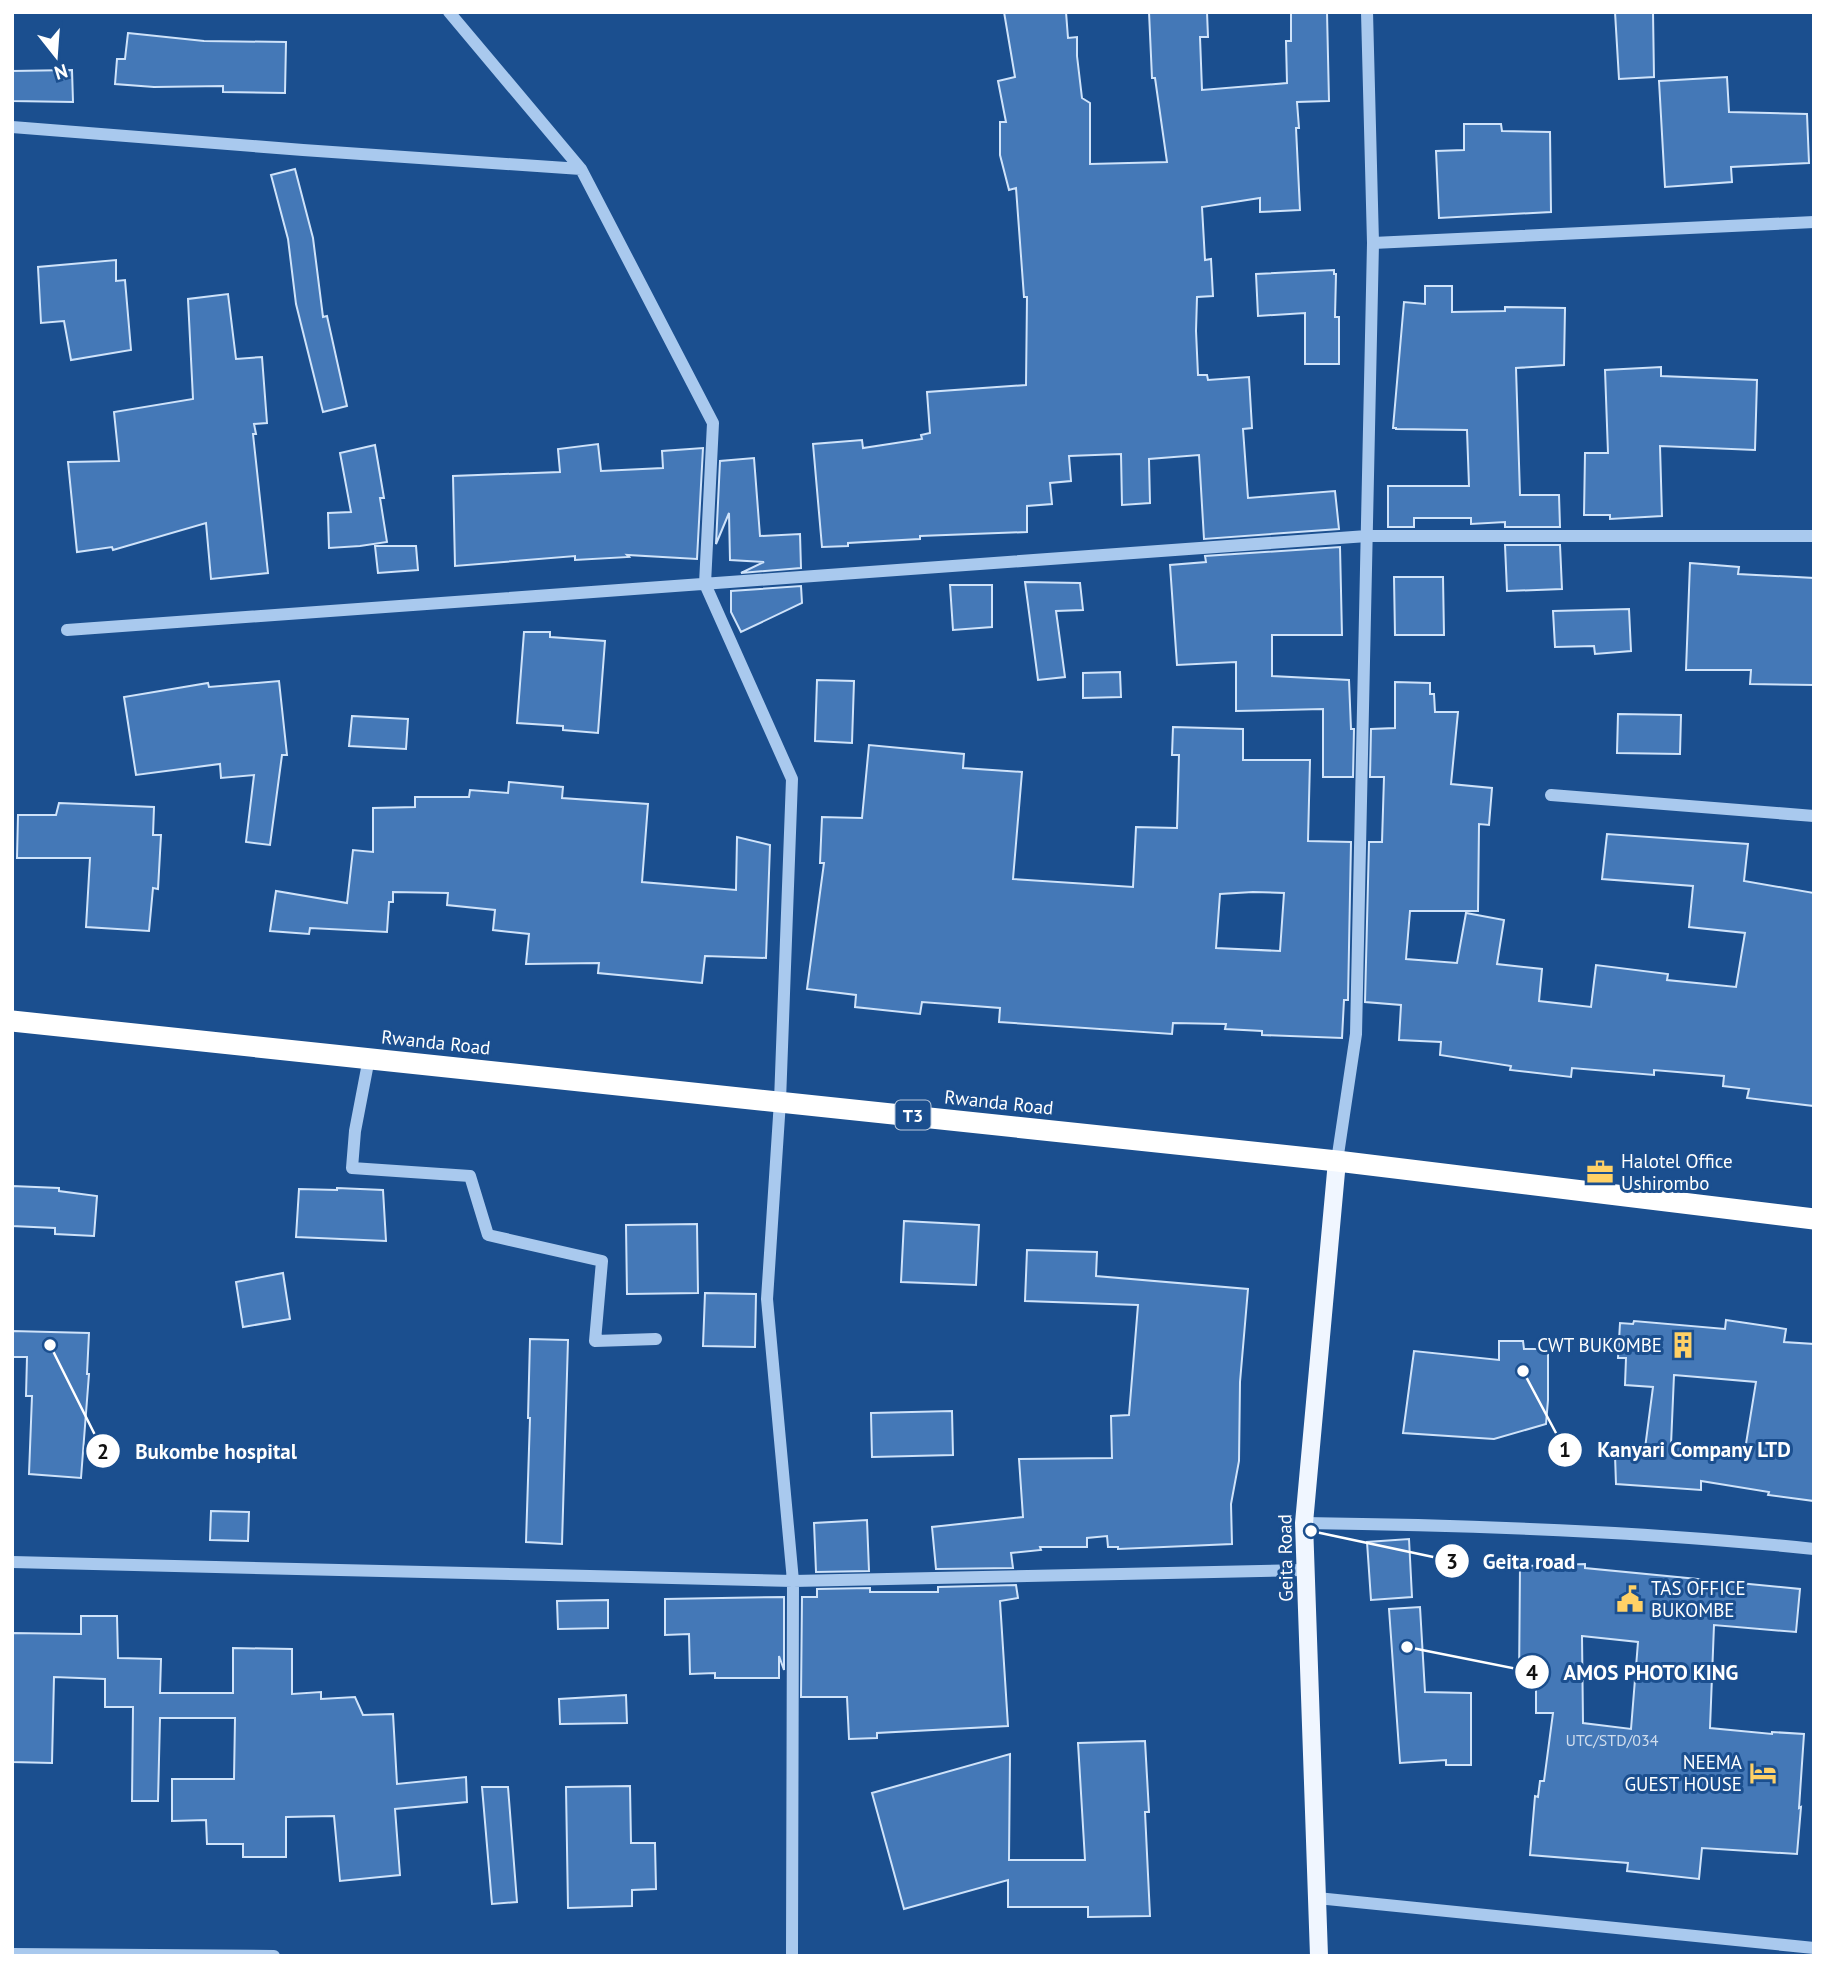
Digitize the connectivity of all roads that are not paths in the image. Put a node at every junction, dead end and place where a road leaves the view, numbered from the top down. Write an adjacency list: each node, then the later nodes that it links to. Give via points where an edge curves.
1 (449, 12): 4 (street)
2 (1367, 12): 6 (street)
3 (12, 127): 4 (street)
4 (580, 169): 9 (street, via 713,423)
5 (1814, 222): 6 (street)
6 (1373, 243): 8 (street)
7 (1814, 536): 8 (street)
8 (1367, 537): 9 (street); 16 (street, via 1356,1034)
9 (705, 584): 10 (street); 15 (street, via 792,779)
10 (67, 629)
11 (1551, 795): 12 (street)
12 (1814, 816)
13 (12, 1021): 14 (highway, Rwanda Road / T3)
14 (369, 1058): 15 (highway, Rwanda Road / T3); 18 (street, via 352,1168 470,1176 488,1235 601,1261 596,1341)
15 (780, 1101): 16 (highway, Rwanda Road / T3); 23 (street, via 768,1299)
16 (1337, 1161): 17 (highway, Rwanda Road / T3); 19 (main road, Geita Road)
17 (1814, 1219)
18 (656, 1339)
19 (1304, 1523): 20 (street, via 1466,1525); 22 (main road, Geita Road)
20 (1814, 1549)
21 (12, 1562): 23 (street)
22 (1305, 1570): 23 (street); 24 (main road, Geita Road)
23 (793, 1581): 29 (street)
24 (1317, 1898): 26 (street); 30 (main road, Geita Road)
25 (1814, 1948): 26 (street)
26 (1795, 1951)
27 (12, 1954): 28 (street)
28 (274, 1956)
29 (792, 1956)
30 (1318, 1956)

